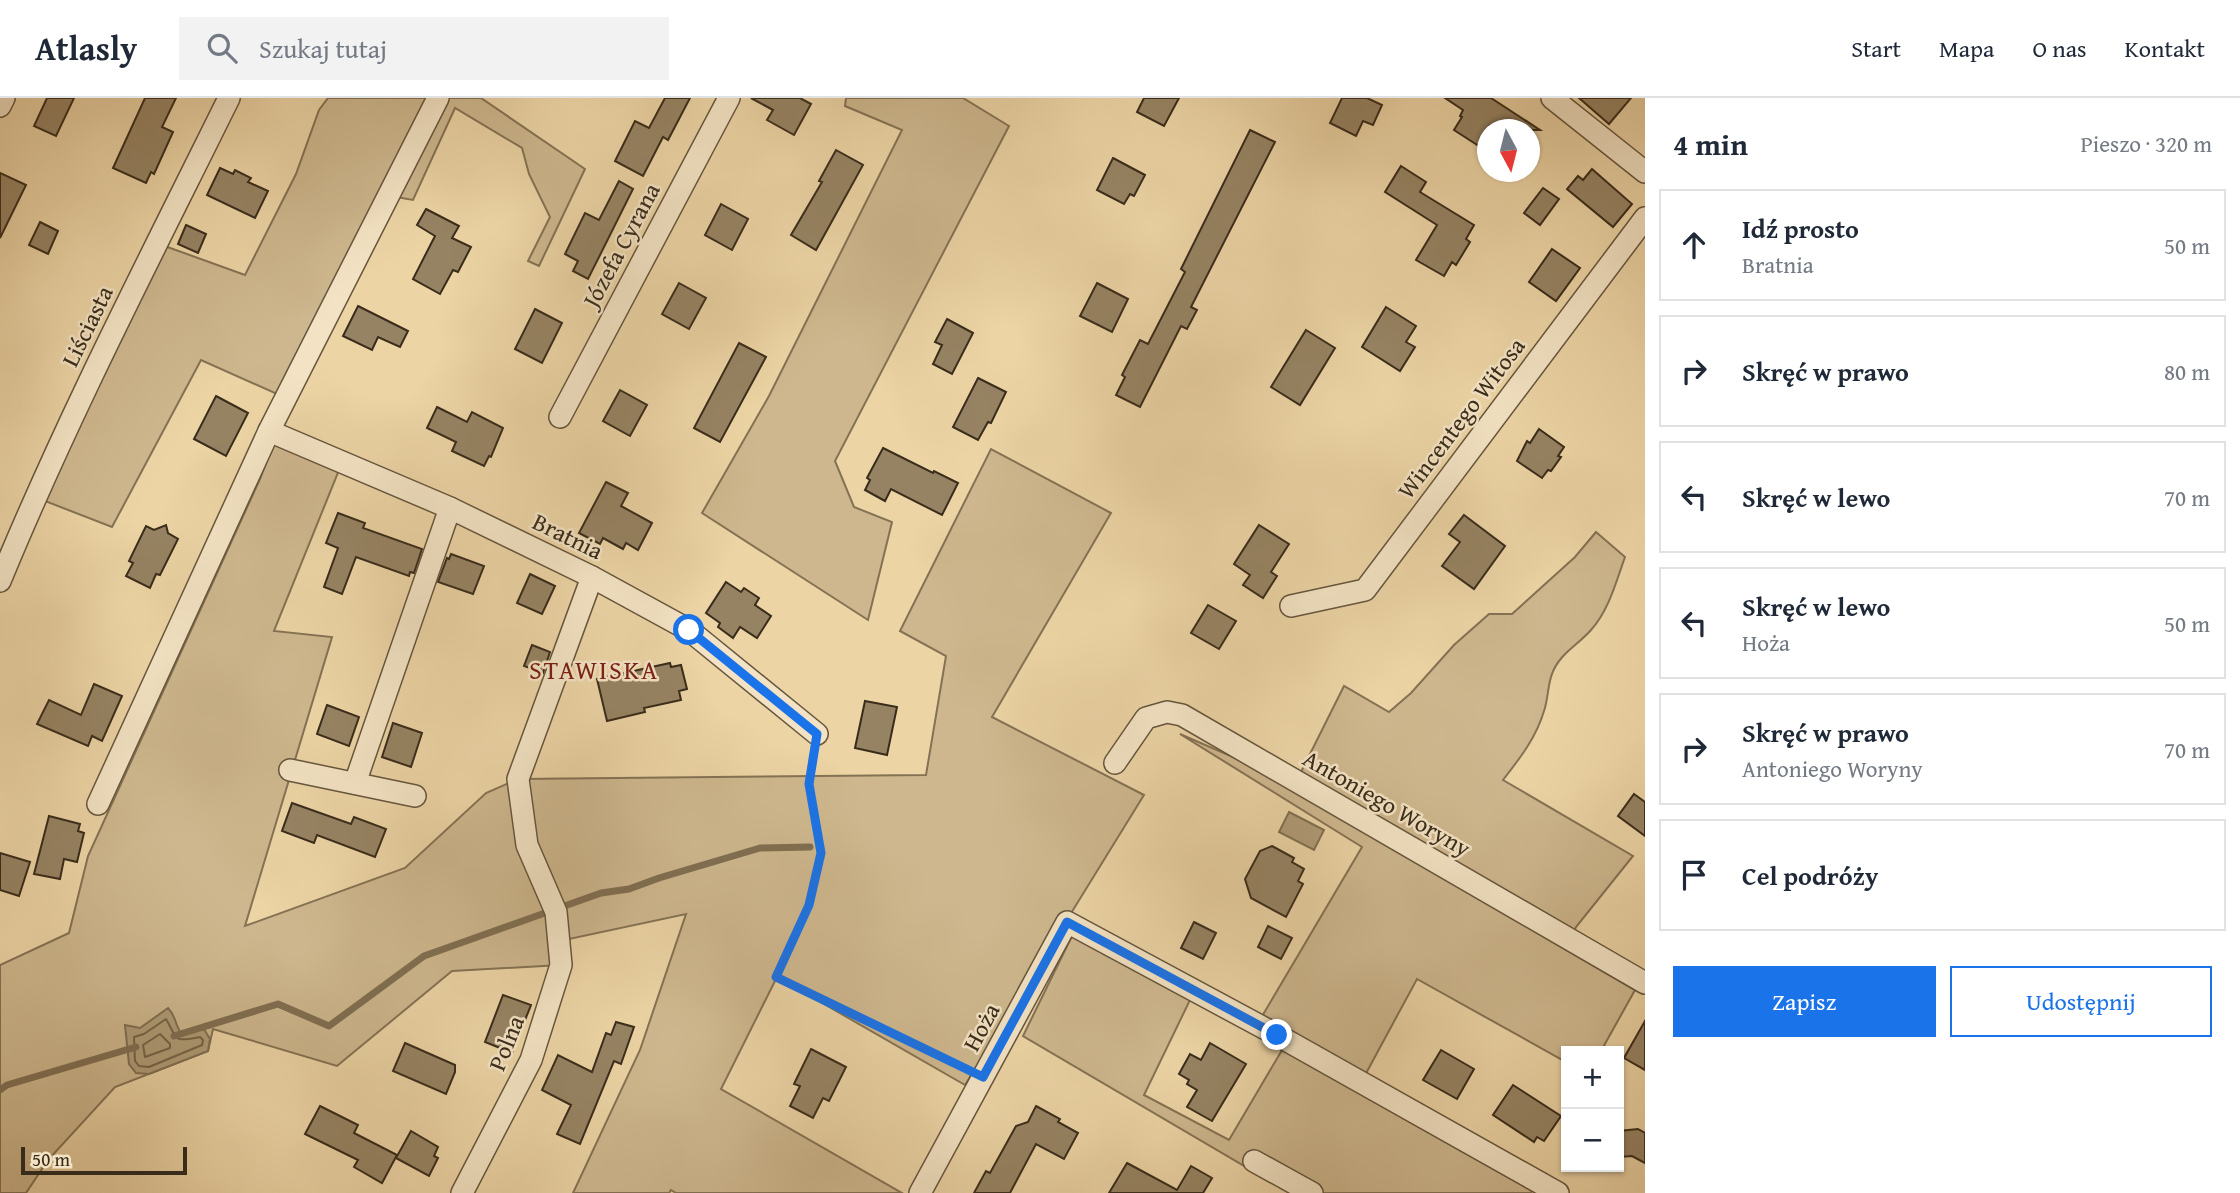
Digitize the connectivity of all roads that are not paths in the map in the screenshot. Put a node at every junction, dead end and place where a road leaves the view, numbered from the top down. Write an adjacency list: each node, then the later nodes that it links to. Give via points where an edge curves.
1 (4, 98): 6 (street)
2 (229, 98): 13 (street, Liściasta, via 81,398)
3 (438, 98): 10 (street)
4 (729, 98): 9 (street, Józefa Cyrana)
5 (1552, 98): 7 (street)
6 (0, 106)
7 (1645, 172)
8 (1645, 218): 14 (street, Wincentego Witosa, via 1365,590)
9 (560, 416)
10 (269, 431): 11 (street, Bratnia); 20 (street)
11 (450, 508): 12 (street, Bratnia); 18 (street)
12 (592, 577): 15 (street, Bratnia, via 689,630); 23 (street, Polna, via 518,779 527,845 554,908 561,965 531,1060)
13 (0, 581)
14 (1291, 606)
15 (817, 734)
16 (1115, 763): 21 (street, Antoniego Woryny, via 1146,718 1167,712 1182,715)
17 (290, 770): 18 (street)
18 (355, 783): 19 (street)
19 (415, 796)
20 (98, 804)
21 (1645, 983)
22 (1254, 1161): 25 (street)
23 (463, 1193)
24 (920, 1193): 26 (street, Hoża, via 1067,922)
25 (1312, 1193)
26 (1558, 1193)

